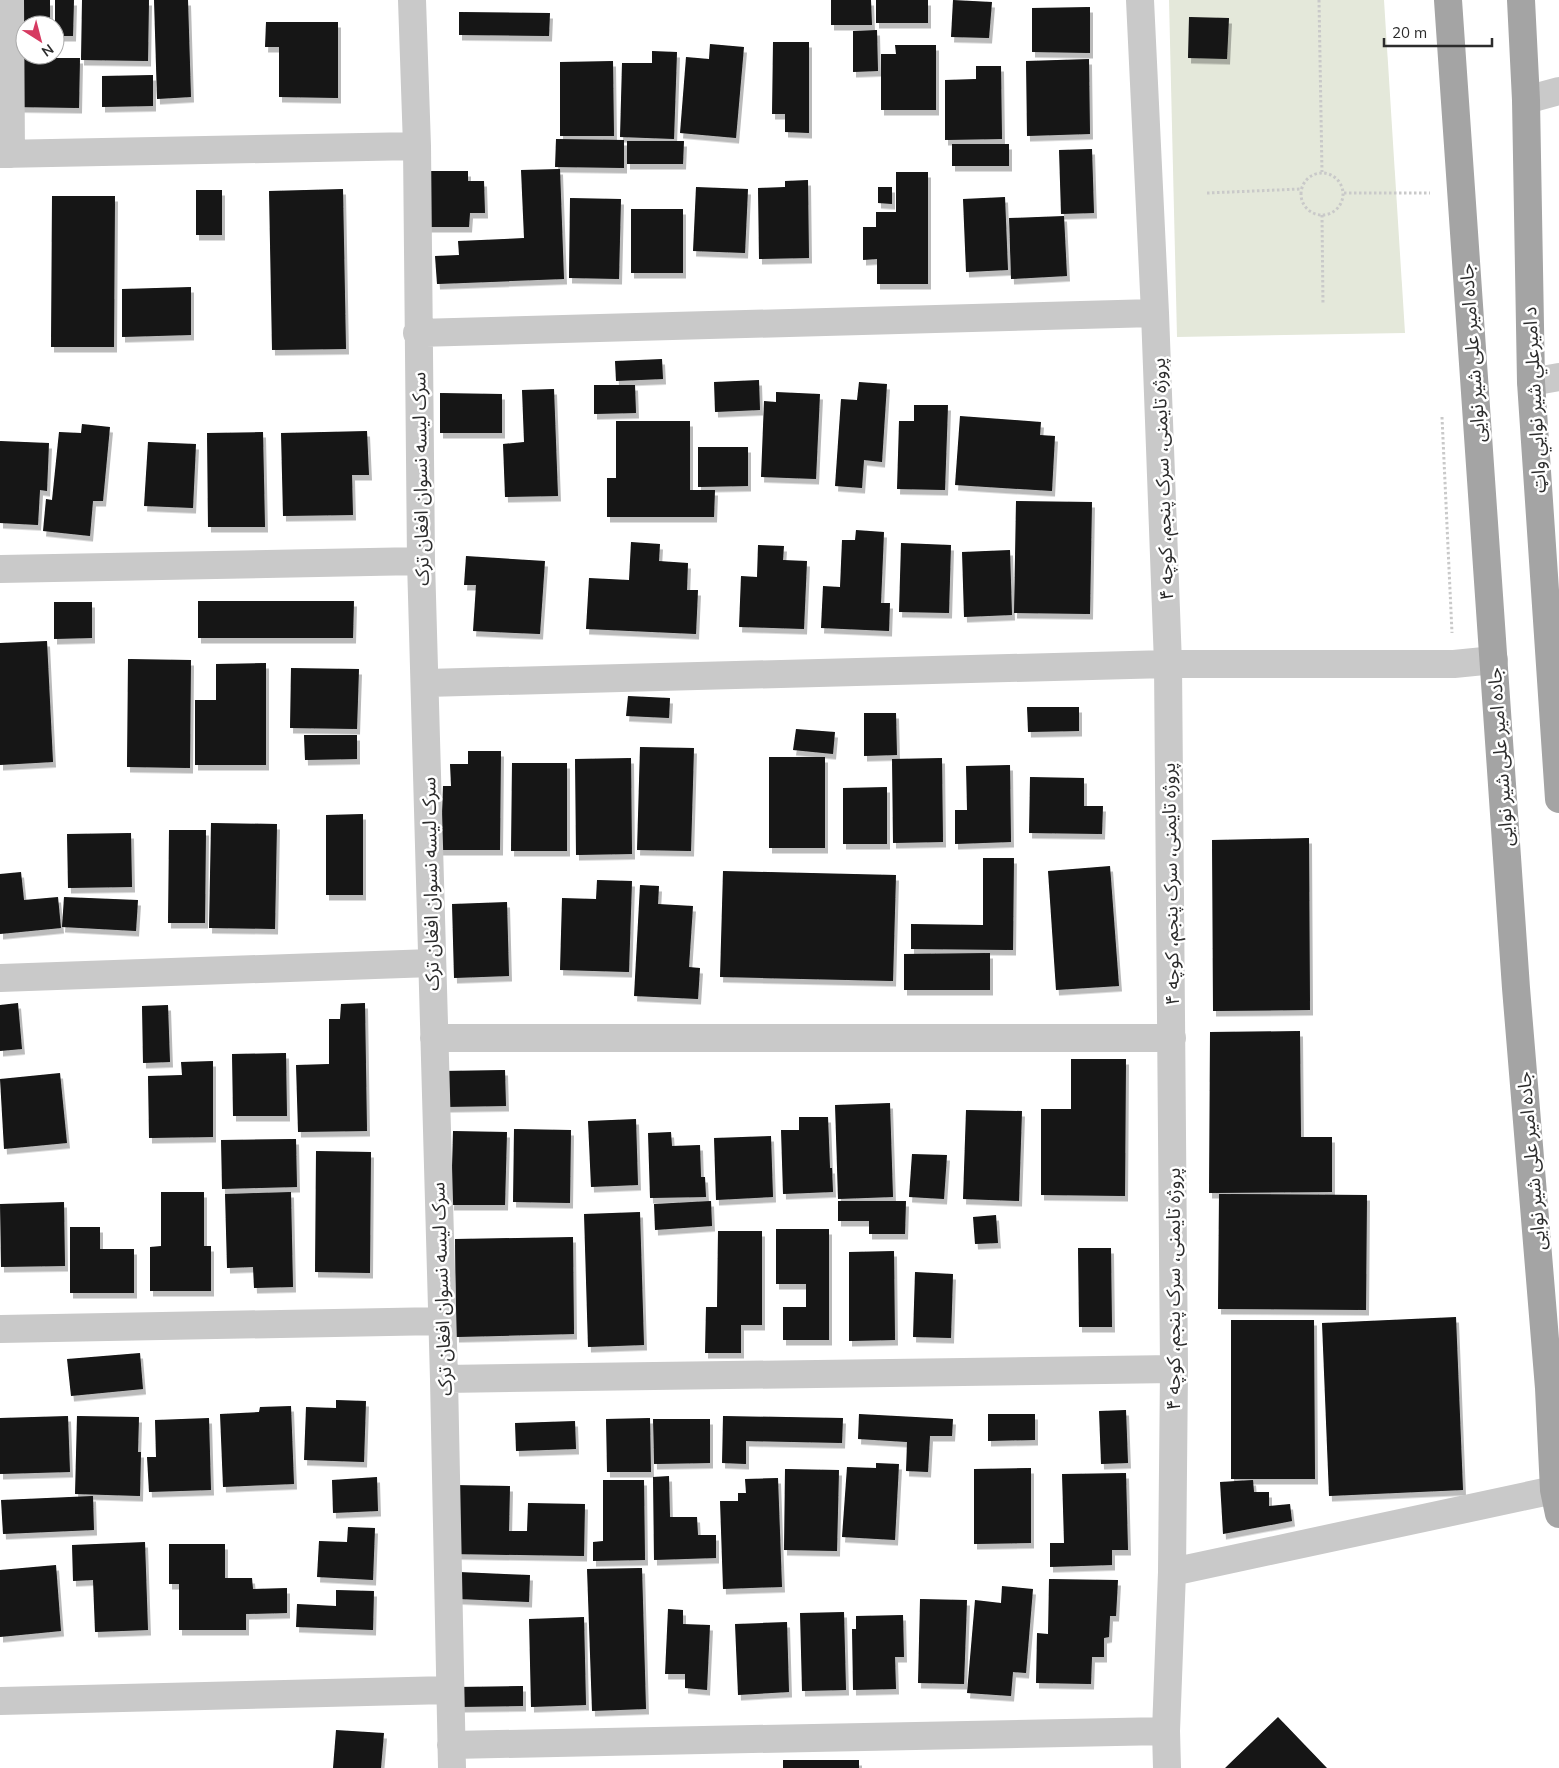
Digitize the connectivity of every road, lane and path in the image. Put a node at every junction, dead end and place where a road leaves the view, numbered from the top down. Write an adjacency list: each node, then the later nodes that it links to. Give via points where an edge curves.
1 (10, 0): 10 (street)
2 (412, 0): 9 (street, سرک لیسه نسوان افغان‌ ترک)
3 (1140, 0): 18 (street, پروژه تایمنی، سرک پنجم، کوچه ۴)
4 (1319, 0): 11 (path)
5 (1448, 0): 24 (main road, جاده امیر علی شیر نوایی)
6 (1521, 0): 8 (main road, د امیرعلي شیر نوايي واټ)
7 (1559, 91): 8 (street)
8 (1526, 100): 21 (main road, د امیرعلي شیر نوايي واټ)
9 (417, 146): 10 (street); 19 (street, سرک لیسه نسوان افغان‌ ترک)
10 (6, 154)
11 (1322, 172): 12 (path, via 1308,177); 15 (path, via 1337,178)
12 (1300, 189): 14 (path); 16 (path, via 1301,202 1310,212)
13 (1430, 192): 15 (path)
14 (1207, 193)
15 (1344, 193): 16 (path, via 1341,204 1333,212)
16 (1322, 215): 17 (path)
17 (1323, 305)
18 (1155, 312): 19 (street); 25 (street, پروژه تایمنی، سرک پنجم، کوچه ۴)
19 (417, 333): 22 (street, سرک لیسه نسوان افغان‌ ترک)
20 (1559, 377): 21 (street)
21 (1531, 382): 27 (main road, د امیرعلي شیر نوايي واټ)
22 (422, 561): 23 (street); 26 (street, سرک لیسه نسوان افغان‌ ترک)
23 (0, 569)
24 (1494, 660): 25 (street, via 1454,664); 36 (main road, جاده امیر علی شیر نوایی, via 1516,988)
25 (1168, 664): 26 (street); 31 (street, پروژه تایمنی، سرک پنجم، کوچه ۴)
26 (426, 683): 28 (street, سرک لیسه نسوان افغان‌ ترک)
27 (1559, 798)
28 (432, 963): 29 (street); 30 (street, سرک لیسه نسوان افغان‌ ترک)
29 (0, 978)
30 (434, 1038): 31 (street); 32 (street, سرک لیسه نسوان افغان‌ ترک)
31 (1172, 1038): 34 (street, پروژه تایمنی، سرک پنجم، کوچه ۴)
32 (442, 1320): 33 (street); 35 (street, سرک لیسه نسوان افغان‌ ترک)
33 (0, 1329)
34 (1174, 1369): 35 (street); 38 (street, پروژه تایمنی، سرک پنجم، کوچه ۴)
35 (444, 1379): 39 (street, سرک لیسه نسوان افغان‌ ترک)
36 (1554, 1387): 37 (main road, جاده امیر علی شیر نوایی)
37 (1556, 1502): 38 (street)
38 (1172, 1572): 41 (street, پروژه تایمنی، سرک پنجم، کوچه ۴)
39 (449, 1690): 40 (street); 42 (street, سرک لیسه نسوان افغان‌ ترک)
40 (0, 1701)
41 (1166, 1731): 42 (street); 43 (street, پروژه تایمنی، سرک پنجم، کوچه ۴)
42 (452, 1756)
43 (1167, 1768)

